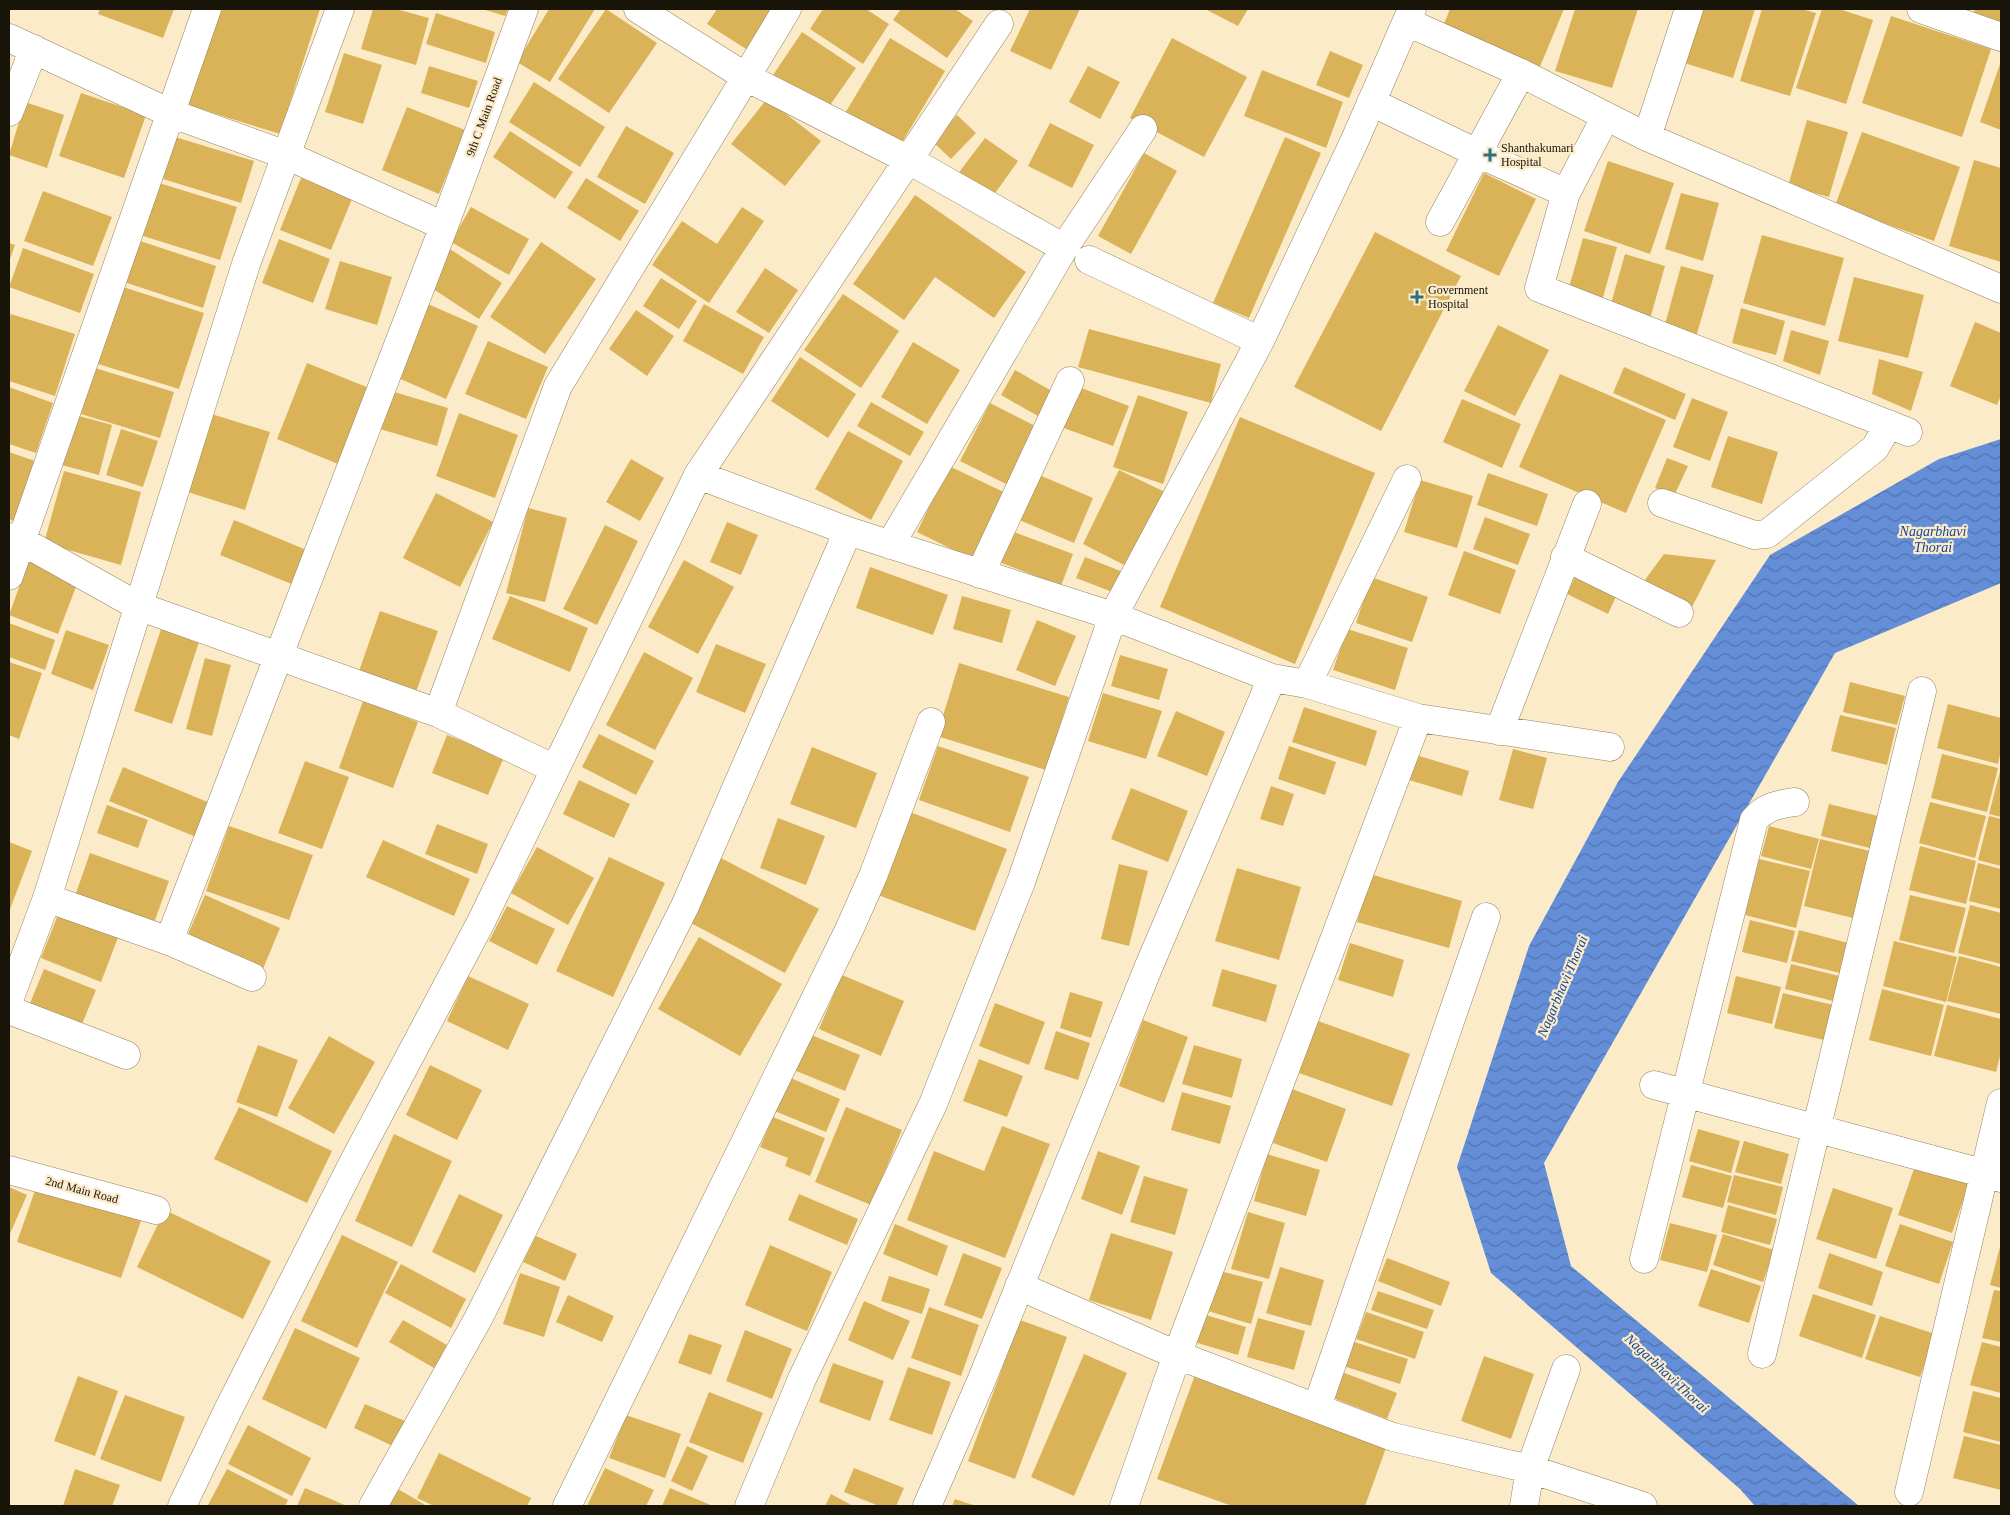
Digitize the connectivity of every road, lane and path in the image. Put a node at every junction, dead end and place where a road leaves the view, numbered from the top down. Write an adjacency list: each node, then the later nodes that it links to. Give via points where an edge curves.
1 (207, 9): 17 (street)
2 (340, 9): 22 (street)
3 (524, 9): 26 (street, 9th C Main Road)
4 (638, 9): 14 (street)
5 (787, 9): 14 (street)
6 (1689, 9): 20 (street)
7 (1921, 9): 10 (street)
8 (1409, 15): 13 (street); 15 (street)
9 (999, 24): 23 (street)
10 (2001, 37)
11 (9, 38): 12 (street)
12 (34, 49): 16 (street); 17 (street)
13 (1520, 74): 18 (street); 21 (street)
14 (746, 77): 23 (street); 49 (street, via 558,386)
15 (1371, 102): 21 (street); 30 (street)
16 (9, 112)
17 (170, 113): 22 (street); 37 (street)
18 (1606, 116): 20 (street); 24 (street)
19 (1143, 129): 27 (street)
20 (1646, 137): 29 (street)
21 (1476, 153): 24 (street); 25 (street)
22 (286, 156): 26 (street); 42 (street, via 246,264)
23 (910, 160): 27 (street); 32 (street)
24 (1566, 193): 34 (street, via 1539,288 1898,428 1767,534 1754,535)
25 (1440, 222)
26 (444, 226): 45 (street, 9th C Main Road)
27 (1064, 248): 38 (street)
28 (1089, 260): 30 (street)
29 (2001, 289)
30 (1260, 341): 44 (street)
31 (1070, 382): 40 (street)
32 (698, 475): 36 (street); 54 (street)
33 (1407, 479): 47 (street)
34 (1662, 503)
35 (1587, 504): 39 (street)
36 (848, 531): 38 (street); 79 (street, via 685,906 478,1319)
37 (16, 539): 41 (street); 42 (street)
38 (890, 545): 40 (street)
39 (1565, 557): 43 (street); 52 (street)
40 (980, 574): 44 (street)
41 (9, 576)
42 (138, 606): 45 (street); 56 (street)
43 (1679, 613)
44 (1114, 616): 46 (street); 81 (street, via 1021,882 933,1104 802,1379)
45 (279, 658): 49 (street); 58 (street, 9th C Main Road)
46 (1272, 678): 47 (street); 71 (street, via 1138,993)
47 (1306, 684): 50 (street)
48 (1922, 690): 66 (street)
49 (438, 713): 54 (street)
50 (1418, 718): 52 (street); 73 (street)
51 (931, 722): 80 (street, via 873,876 849,930)
52 (1499, 731): 53 (street)
53 (1610, 747)
54 (555, 769): 78 (street, via 482,922 352,1165)
55 (1795, 802): 64 (street, via 1777,804 1754,820)
56 (47, 898): 58 (street); 60 (street)
57 (1486, 916): 75 (street)
58 (169, 941): 59 (street)
59 (252, 977)
60 (9, 1000)
61 (9, 1010): 62 (street)
62 (126, 1055)
63 (1654, 1085): 64 (street)
64 (1684, 1093): 66 (street); 70 (street)
65 (2001, 1103): 68 (street)
66 (1816, 1129): 68 (street); 72 (street)
67 (9, 1170): 69 (street, 2nd Main Road)
68 (1993, 1176): 77 (street)
69 (156, 1210)
70 (1644, 1259)
71 (1019, 1286): 73 (street); 82 (street)
72 (1762, 1354)
73 (1177, 1355): 75 (street); 83 (street)
74 (1566, 1369): 76 (street)
75 (1317, 1408): 76 (street, via 1393,1437)
76 (1530, 1468): 84 (street); 85 (street)
77 (1909, 1492)
78 (182, 1506)
79 (373, 1506)
80 (567, 1506)
81 (749, 1506)
82 (927, 1506)
83 (1124, 1506)
84 (1524, 1506)
85 (1643, 1506)

